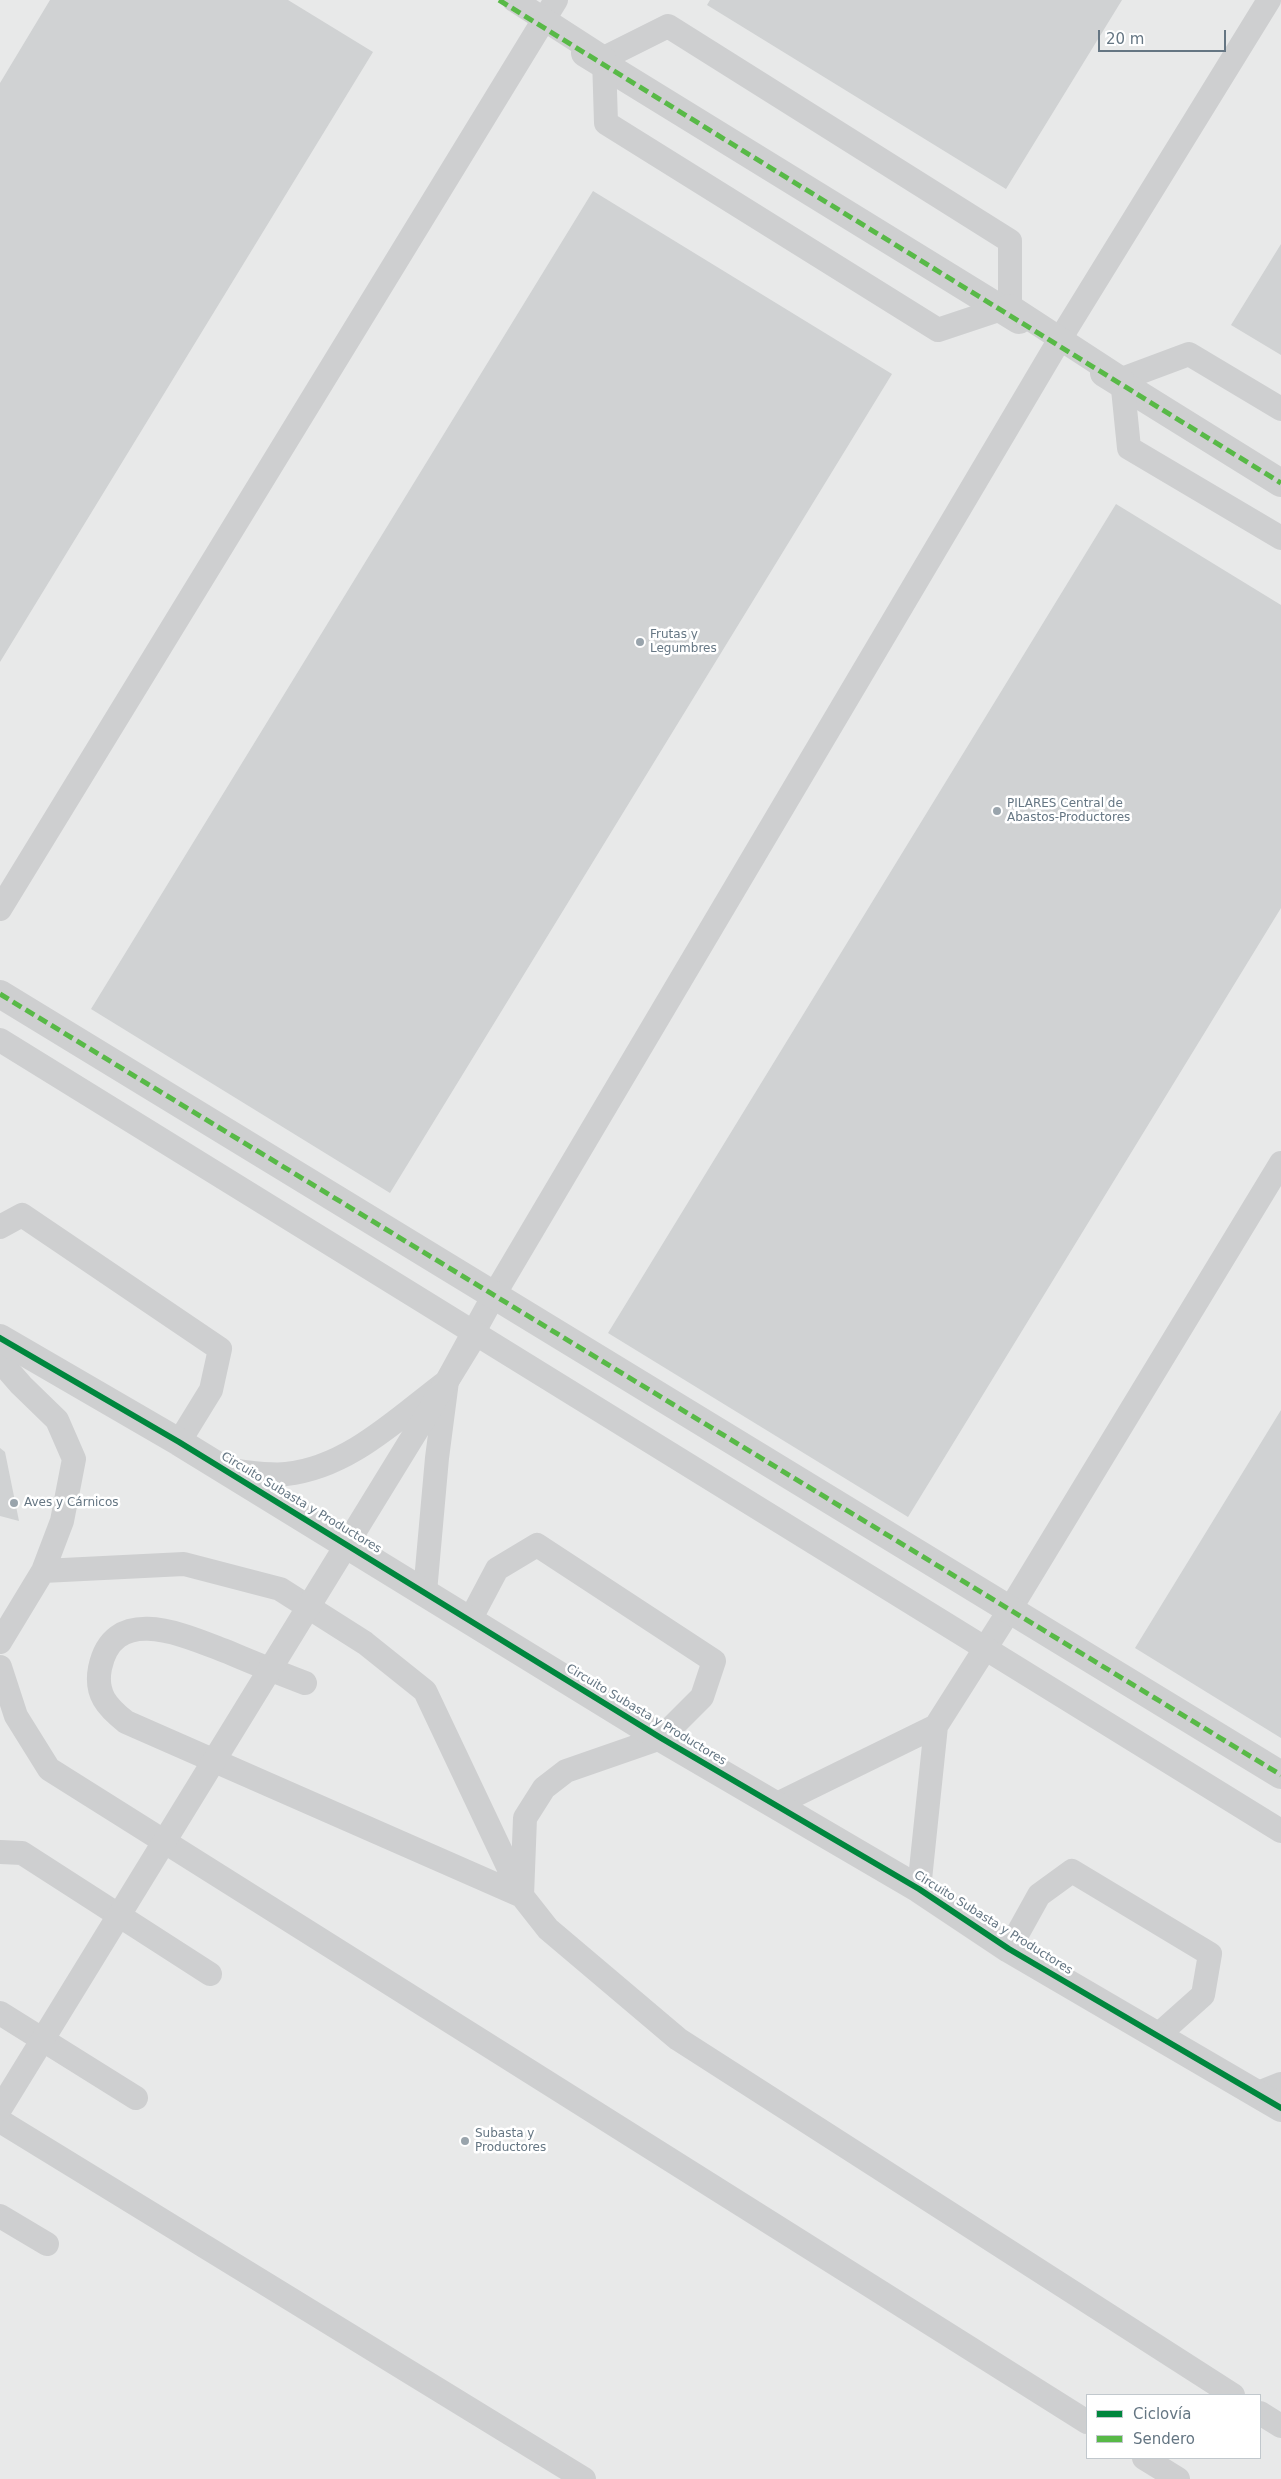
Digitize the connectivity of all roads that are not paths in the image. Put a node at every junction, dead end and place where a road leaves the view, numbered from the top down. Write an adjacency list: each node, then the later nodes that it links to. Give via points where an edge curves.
1 (499, 0): 5 (street)
2 (514, 0): 6 (lane, bridge)
3 (556, 0): 5 (lane)
4 (1269, 0): 8 (lane)
5 (540, 26): 8 (street); 13 (lane)
6 (604, 58): 7 (lane, bridge, via 606,123 938,330); 7 (lane, via 668,26 1010,241)
7 (1010, 306): 9 (lane, bridge)
8 (1057, 344): 11 (street); 18 (lane)
9 (1122, 379): 10 (lane, via 1189,354); 12 (lane, bridge, via 1129,448)
10 (1281, 409)
11 (1281, 482)
12 (1281, 538)
13 (0, 909)
14 (0, 994): 18 (street)
15 (0, 1040): 19 (lane, bridge)
16 (1281, 1163): 27 (lane)
17 (0, 1227): 23 (lane, via 22,1215 220,1349 211,1390)
18 (494, 1295): 22 (lane); 27 (street)
19 (476, 1334): 36 (lane, bridge); 48 (lane, bridge)
20 (0, 1338): 23 (street, Circuito Subasta y Productores)
21 (0, 1360): 25 (lane, via 20,1385 58,1420 74,1459 62,1521)
22 (447, 1381): 24 (lane, via 365,1444 328,1465 286,1474); 26 (lane)
23 (179, 1442): 24 (street, Circuito Subasta y Productores)
24 (225, 1470): 26 (street, Circuito Subasta y Productores)
25 (43, 1571): 29 (lane); 39 (lane, via 184,1564 280,1589 365,1643 425,1691)
26 (425, 1592): 28 (street, Circuito Subasta y Productores)
27 (1009, 1611): 32 (lane); 34 (street)
28 (470, 1620): 33 (street, Circuito Subasta y Productores); 33 (lane, via 497,1569 537,1545 714,1661 702,1697)
29 (0, 1642)
30 (0, 1667): 54 (lane, via 16,1716 49,1769)
31 (305, 1683): 39 (lane, via 163,1629 133,1630 115,1640 104,1655 99,1674 104,1702 126,1722)
32 (936, 1726): 35 (lane); 38 (lane)
33 (661, 1738): 35 (street, Circuito Subasta y Productores); 39 (lane, via 566,1771 544,1788 525,1818)
34 (1281, 1775)
35 (775, 1805): 38 (street, Circuito Subasta y Productores)
36 (1281, 1831)
37 (0, 1852): 41 (lane, via 22,1853)
38 (919, 1889): 40 (street, Circuito Subasta y Productores)
39 (522, 1896): 52 (lane, via 548,1929 678,2039)
40 (1009, 1950): 43 (street, Circuito Subasta y Productores); 43 (lane, via 1039,1894 1072,1871 1210,1954 1203,1995)
41 (210, 1974)
42 (0, 2013): 46 (lane)
43 (1157, 2036): 45 (street, Circuito Subasta y Productores)
44 (1281, 2084): 45 (lane)
45 (1256, 2094): 47 (street, Circuito Subasta y Productores)
46 (136, 2098)
47 (1281, 2108)
48 (0, 2109)
49 (0, 2121): 57 (lane)
50 (0, 2216): 51 (lane)
51 (47, 2244)
52 (1230, 2394)
53 (1261, 2414): 55 (lane)
54 (1086, 2421)
55 (1281, 2426)
56 (1146, 2459): 58 (lane)
57 (584, 2479)
58 (1178, 2479)

